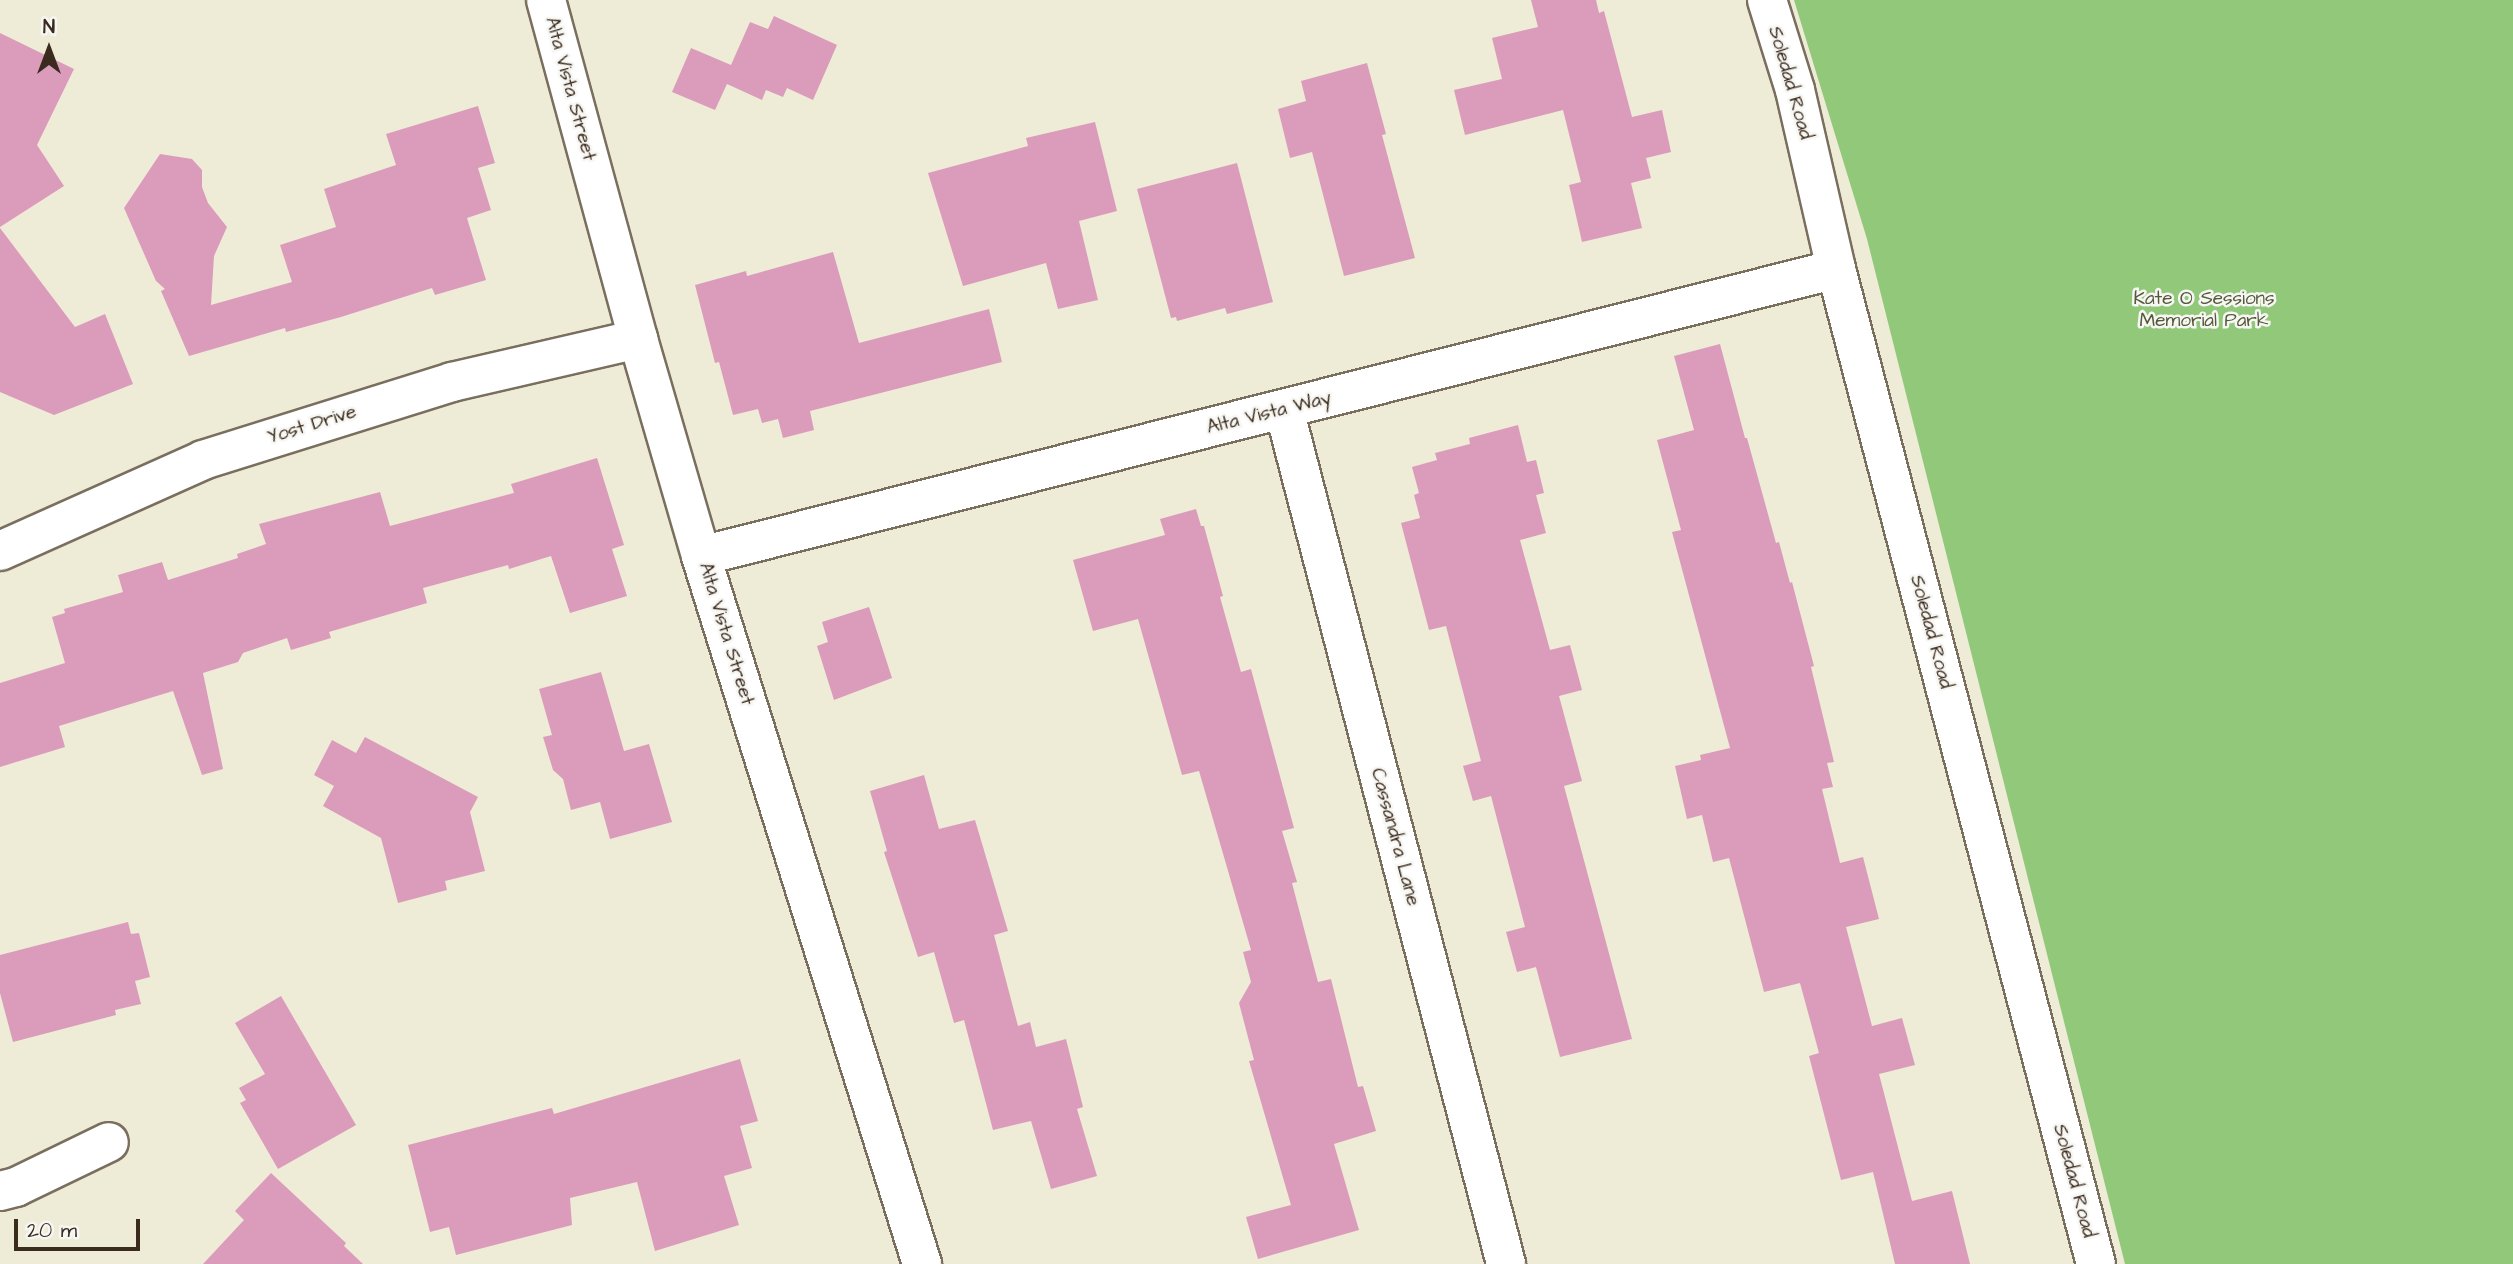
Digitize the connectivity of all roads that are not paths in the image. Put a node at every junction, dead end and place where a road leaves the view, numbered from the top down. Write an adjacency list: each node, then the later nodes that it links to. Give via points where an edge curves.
1 (546, 0): 4 (street, Alta Vista Street)
2 (1767, 0): 3 (street, Soledad Road, via 1795,90)
3 (1836, 269): 5 (street, Alta Vista Way); 12 (street, Soledad Road)
4 (638, 339): 6 (street, Yost Drive, via 452,382 204,460); 7 (street, Alta Vista Street)
5 (1284, 409): 7 (street, Alta Vista Way); 11 (street, Cassandra Lane)
6 (0, 551)
7 (701, 556): 10 (street, Alta Vista Street)
8 (109, 1142): 9 (street)
9 (0, 1191)
10 (922, 1264)
11 (1506, 1264)
12 (2096, 1264)

